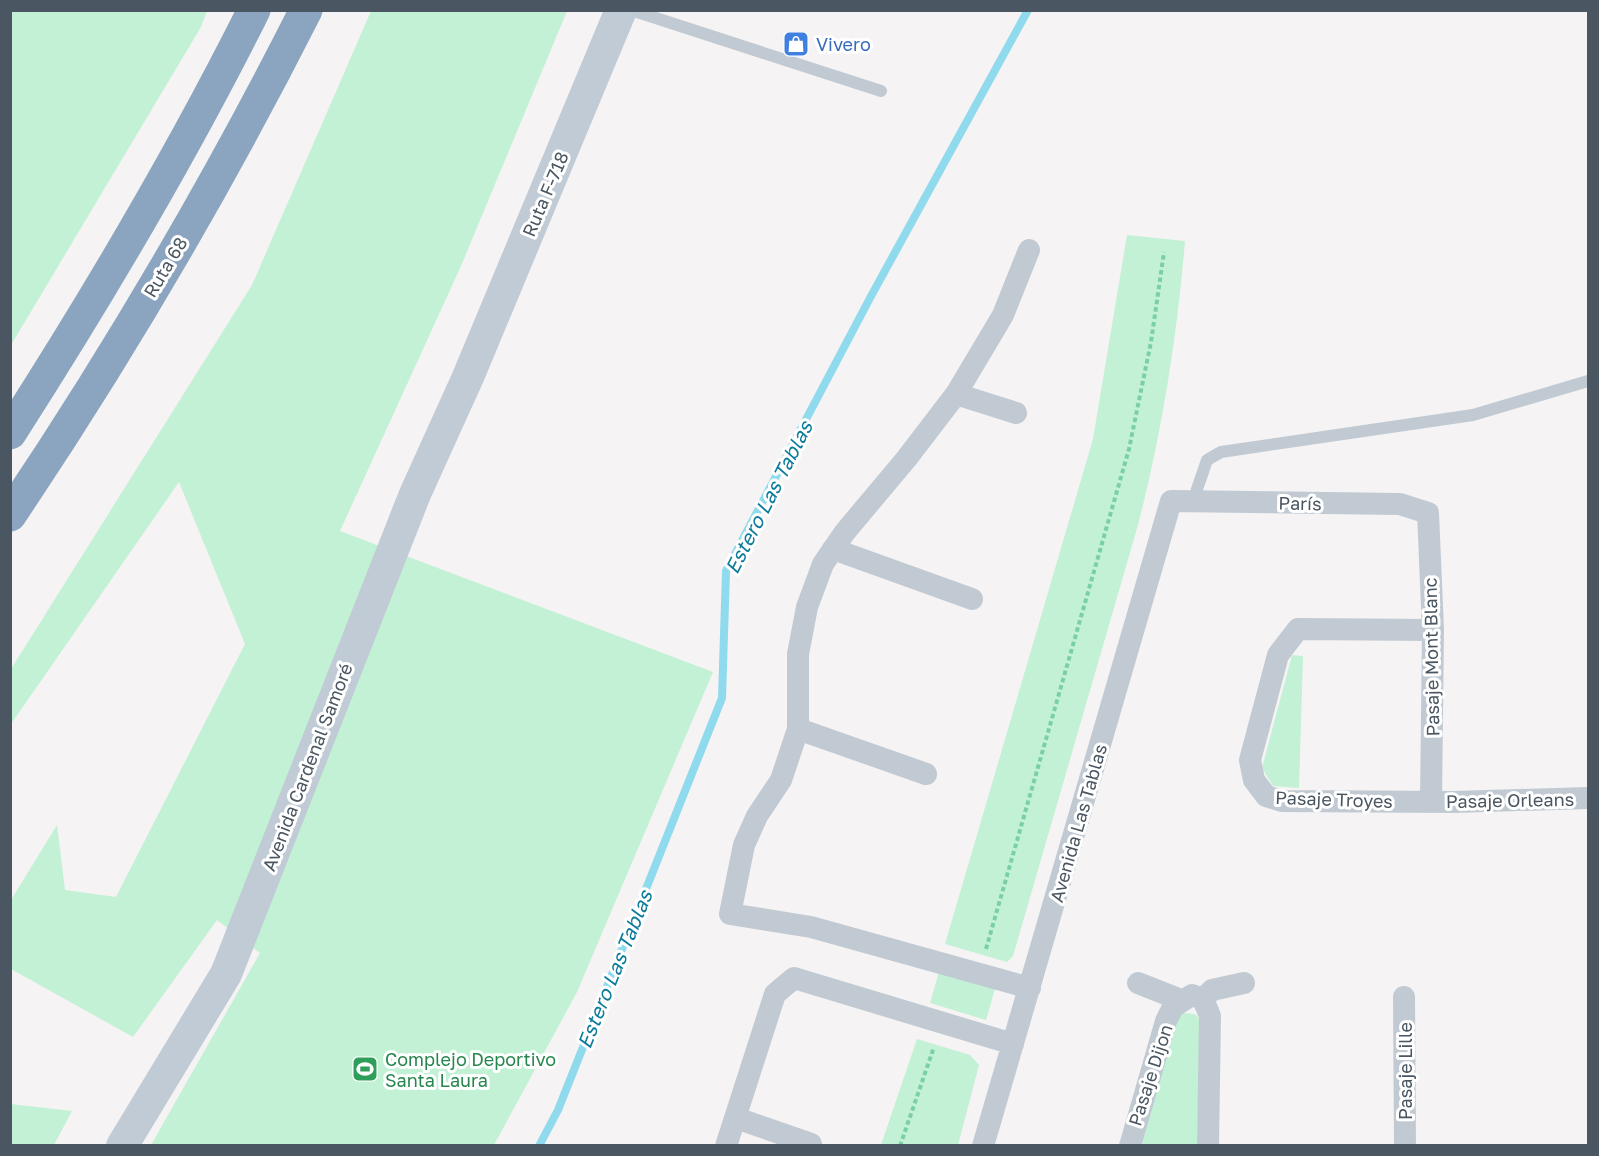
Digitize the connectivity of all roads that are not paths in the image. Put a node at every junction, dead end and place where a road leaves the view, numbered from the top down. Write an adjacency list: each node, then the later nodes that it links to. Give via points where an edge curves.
1 (254, 10): 11 (highway, via 100,290)
2 (306, 10): 14 (highway, Ruta 68, via 176,249 76,415)
3 (621, 10): 7 (main road, Ruta F-718)
4 (631, 10): 5 (lane)
5 (881, 91)
6 (1029, 250): 9 (street, via 1003,315)
7 (468, 377): 30 (main road, Avenida Cardenal Samoré, via 415,494 226,974)
8 (1588, 381): 12 (lane, via 1473,415 1221,452 1206,460)
9 (956, 394): 10 (street); 15 (street)
10 (1016, 413)
11 (10, 433)
12 (1182, 501): 13 (street, París, via 1400,504); 24 (street, Avenida Las Tablas)
13 (1428, 513): 17 (street, Pasaje Mont Blanc)
14 (10, 514)
15 (833, 549): 16 (street); 18 (street, via 807,607 798,654)
16 (972, 599)
17 (1433, 630): 21 (street, Pasaje Mont Blanc); 21 (street, Pasaje Troyes, via 1298,629 1278,655 1250,760 1254,780 1266,796 1282,801)
18 (798, 729): 19 (street); 24 (street, via 781,780 757,816 744,845 730,914 811,927)
19 (926, 774)
20 (1588, 798): 21 (street, Pasaje Orleans)
21 (1431, 801)
22 (1138, 983): 26 (street)
23 (1244, 983): 26 (street, via 1212,990)
24 (1030, 988): 27 (street, Avenida Las Tablas)
25 (1404, 997): 35 (street, Pasaje Lille)
26 (1192, 1000): 33 (street, Pasaje Dijon, via 1173,1007 1166,1022); 34 (street, via 1210,1016)
27 (1013, 1044): 28 (street, via 794,978 775,994); 32 (street, Avenida Las Tablas)
28 (736, 1118): 29 (street); 31 (street)
29 (811, 1144)
30 (122, 1146)
31 (726, 1146)
32 (983, 1146)
33 (1130, 1146)
34 (1208, 1146)
35 (1405, 1146)

